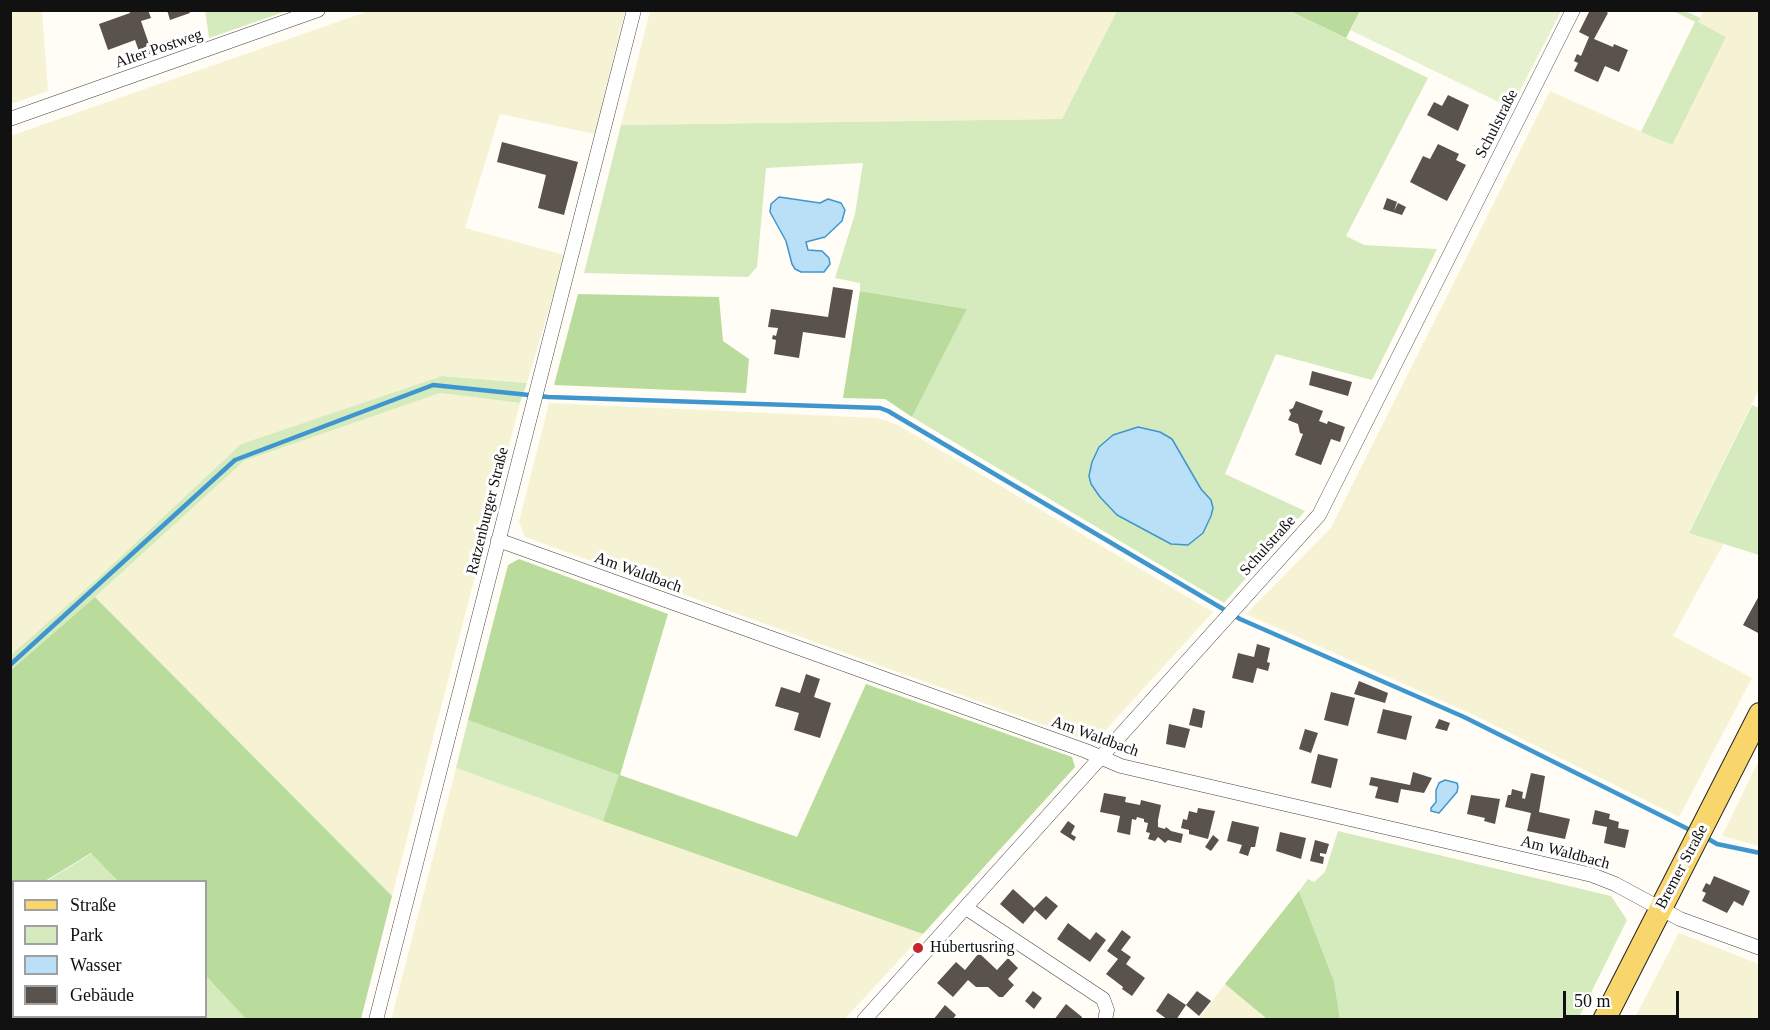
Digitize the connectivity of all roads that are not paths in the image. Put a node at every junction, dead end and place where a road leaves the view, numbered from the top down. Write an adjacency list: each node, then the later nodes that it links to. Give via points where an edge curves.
1 (318, 10): 4 (street, Alter Postweg)
2 (634, 10): 5 (street, Ratzenburger Straße)
3 (1573, 10): 7 (street, Schulstraße, via 1319,515)
4 (10, 119)
5 (498, 540): 7 (street, Am Waldbach); 11 (street, Ratzenburger Straße)
6 (1760, 714): 9 (main road, Bremer Straße)
7 (1100, 758): 8 (street, Schulstraße); 9 (street, Am Waldbach, via 1593,875)
8 (966, 908): 12 (street, Schulstraße); 13 (street, via 1103,999)
9 (1660, 908): 10 (street, Am Waldbach); 14 (main road, Bremer Straße)
10 (1760, 948)
11 (376, 1020)
12 (864, 1020)
13 (1105, 1020)
14 (1604, 1020)

